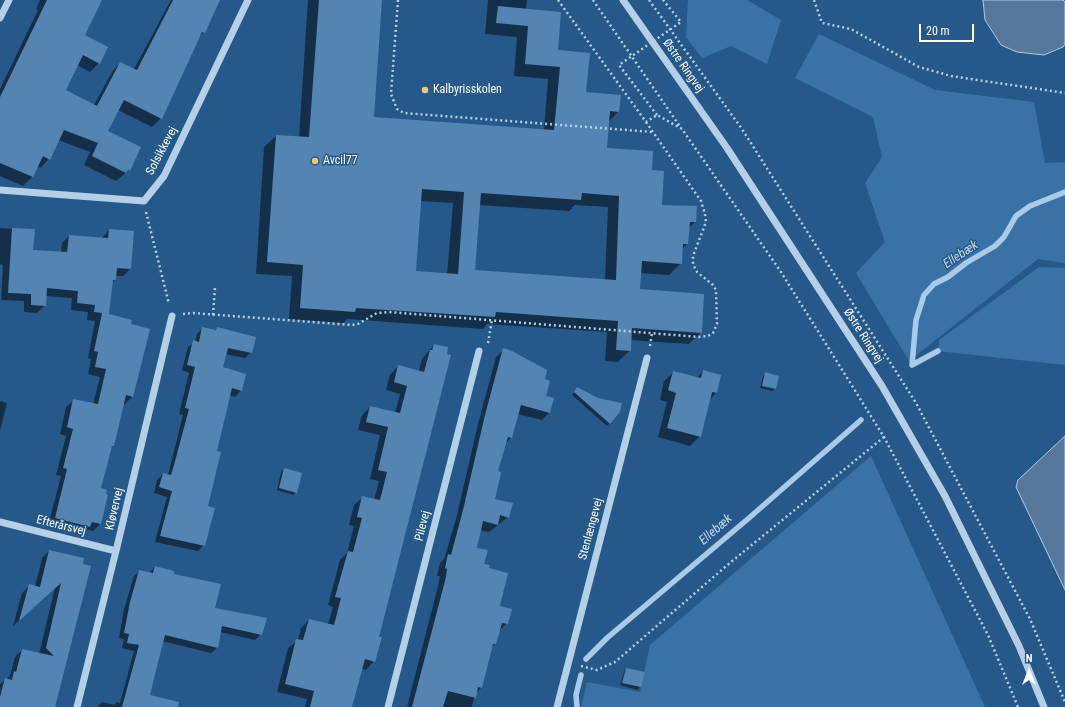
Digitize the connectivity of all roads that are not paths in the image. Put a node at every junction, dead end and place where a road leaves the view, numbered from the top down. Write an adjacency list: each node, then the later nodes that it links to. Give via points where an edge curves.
1 (9, 0): 4 (street)
2 (248, 0): 5 (street, Solsikkevej, via 164,176 144,202)
3 (623, 0): 14 (street, Østre Ringvej, via 727,148 882,386 945,496 1018,646)
4 (0, 18)
5 (0, 190)
6 (172, 316): 10 (street, Kløvervej)
7 (479, 351): 12 (street, Pilevej)
8 (647, 358): 13 (street, Stenlængevej)
9 (0, 522): 10 (street, Efterårsvej)
10 (116, 551): 11 (street, Kløvervej)
11 (77, 707)
12 (388, 707)
13 (557, 707)
14 (1044, 707)

